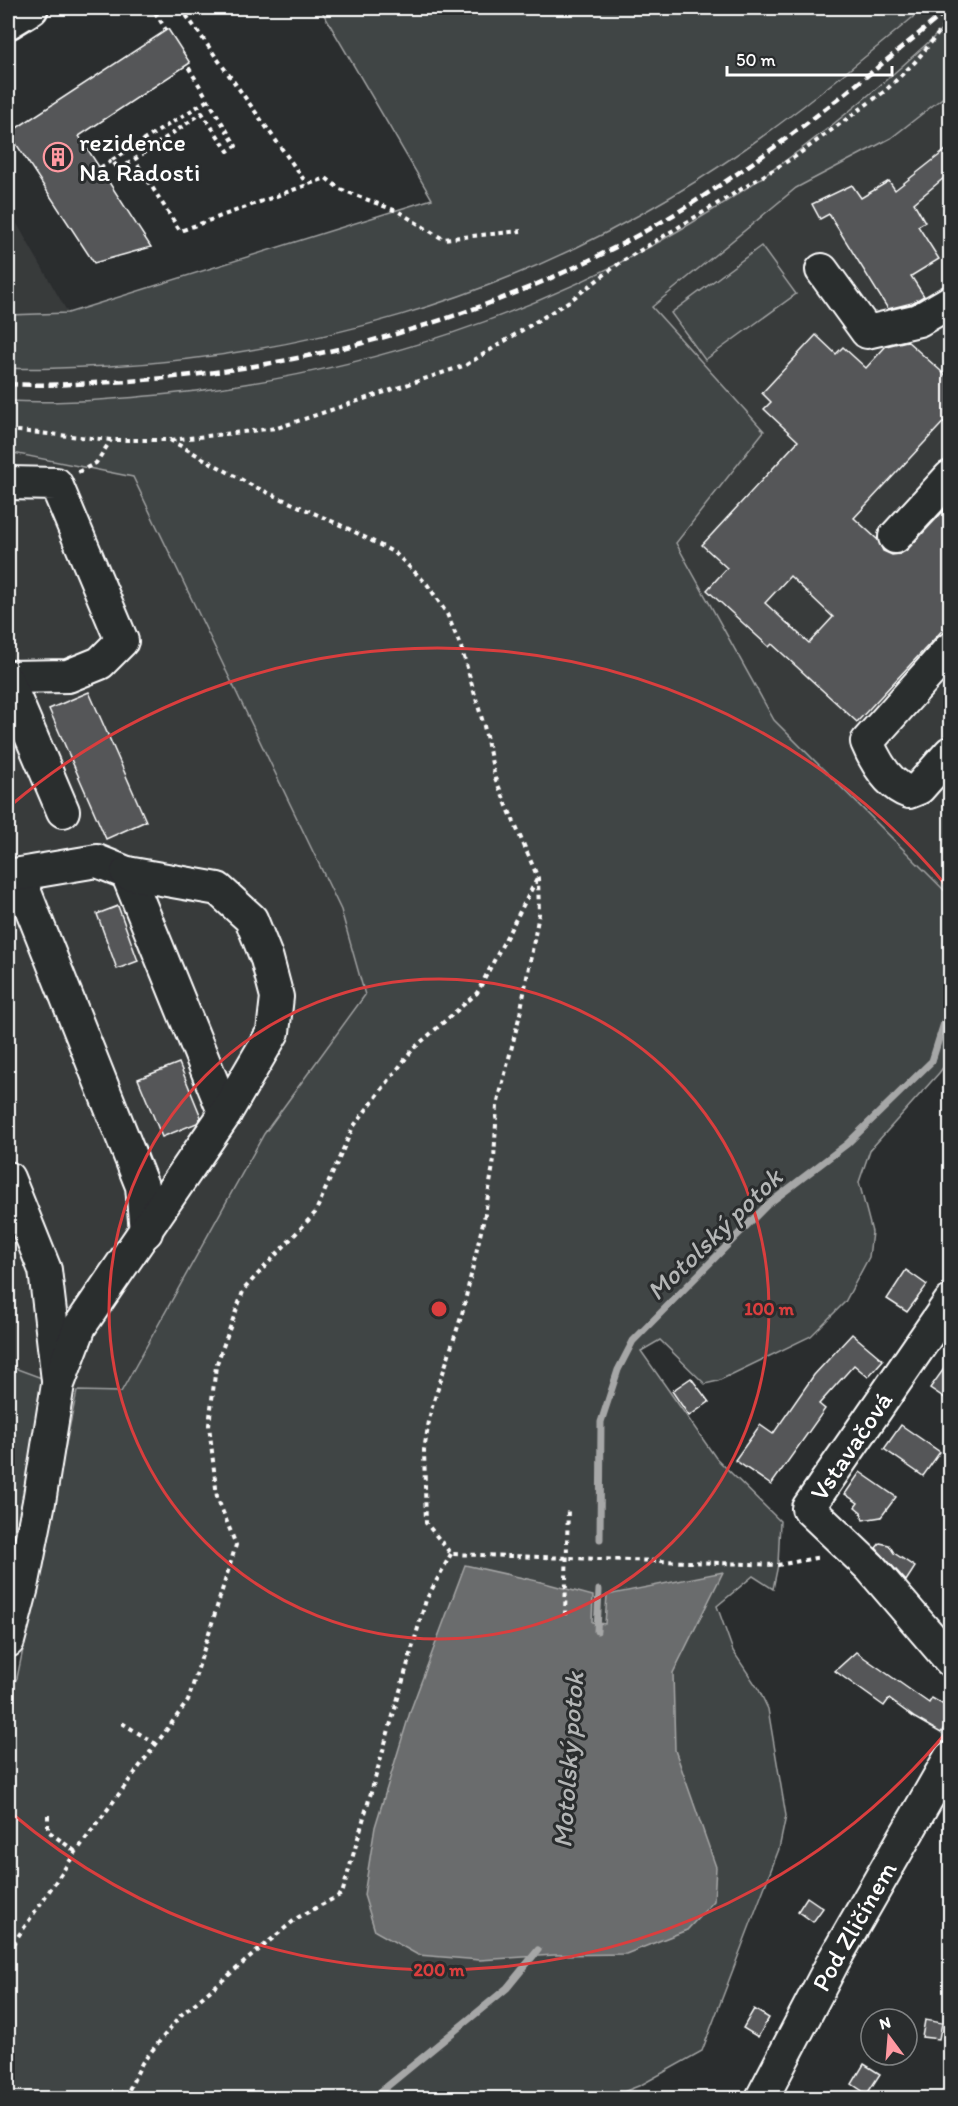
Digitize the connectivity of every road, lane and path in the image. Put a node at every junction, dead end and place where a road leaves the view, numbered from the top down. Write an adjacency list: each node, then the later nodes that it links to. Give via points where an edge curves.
1 (31, 8): 5 (main road)
2 (181, 8): 12 (path)
3 (155, 12): 6 (path)
4 (951, 19): 18 (path, via 885,91 796,156 621,262 571,300 466,365 277,428)
5 (8, 22)
6 (166, 30)
7 (187, 65): 8 (path)
8 (208, 100): 9 (path); 9 (path, via 236,146 228,151 202,113 119,170)
9 (112, 160): 11 (path)
10 (138, 165): 12 (path, via 180,231)
11 (100, 168)
12 (307, 184): 13 (path, via 326,178 340,189 399,212 443,239)
13 (520, 231)
14 (822, 270): 15 (street, via 867,332 919,320)
15 (951, 302)
16 (8, 430): 17 (path)
17 (111, 440): 18 (path); 21 (path, via 96,463)
18 (170, 440): 30 (path, via 253,486 395,553 427,584 447,614 461,646 495,778)
19 (951, 477): 22 (street)
20 (8, 483): 21 (street)
21 (56, 484): 24 (street, via 122,641 100,663 68,676)
22 (895, 537)
23 (951, 649): 26 (street, via 867,742 898,789 909,792 919,788)
24 (8, 677)
25 (8, 682): 27 (street)
26 (951, 753)
27 (63, 811)
28 (127, 873): 29 (street, via 97,861); 31 (street); 31 (street, via 218,889 251,919 277,997 273,1032)
29 (13, 875): 33 (street, via 142,1186)
30 (538, 878): 38 (path, via 539,914 497,1106 485,1214 462,1314 431,1410 424,1450 426,1523); 44 (path, via 477,993 413,1049 353,1127 315,1213 244,1288 216,1366 209,1425 217,1497 236,1545 188,1701)
31 (225, 1114): 33 (street)
32 (8, 1178): 35 (street, via 45,1270)
33 (146, 1232): 35 (street, via 80,1326)
34 (951, 1302): 37 (street, Vstavačová, via 808,1508)
35 (58, 1384): 41 (street, via 37,1513)
36 (568, 1509): 39 (path)
37 (854, 1551): 39 (path, via 778,1565); 42 (street, Vstavačová)
38 (451, 1554): 39 (path); 49 (path, via 426,1600 342,1894 297,1918 181,2015 142,2063)
39 (566, 1558): 40 (path)
40 (565, 1615)
41 (8, 1641)
42 (951, 1660)
43 (122, 1723): 44 (path)
44 (156, 1744): 47 (path)
45 (951, 1758): 50 (street, Pod Zličínem, via 834,1960)
46 (48, 1815): 47 (path, via 48,1831)
47 (76, 1852): 48 (path)
48 (8, 1950)
49 (125, 2098)
50 (762, 2098)

